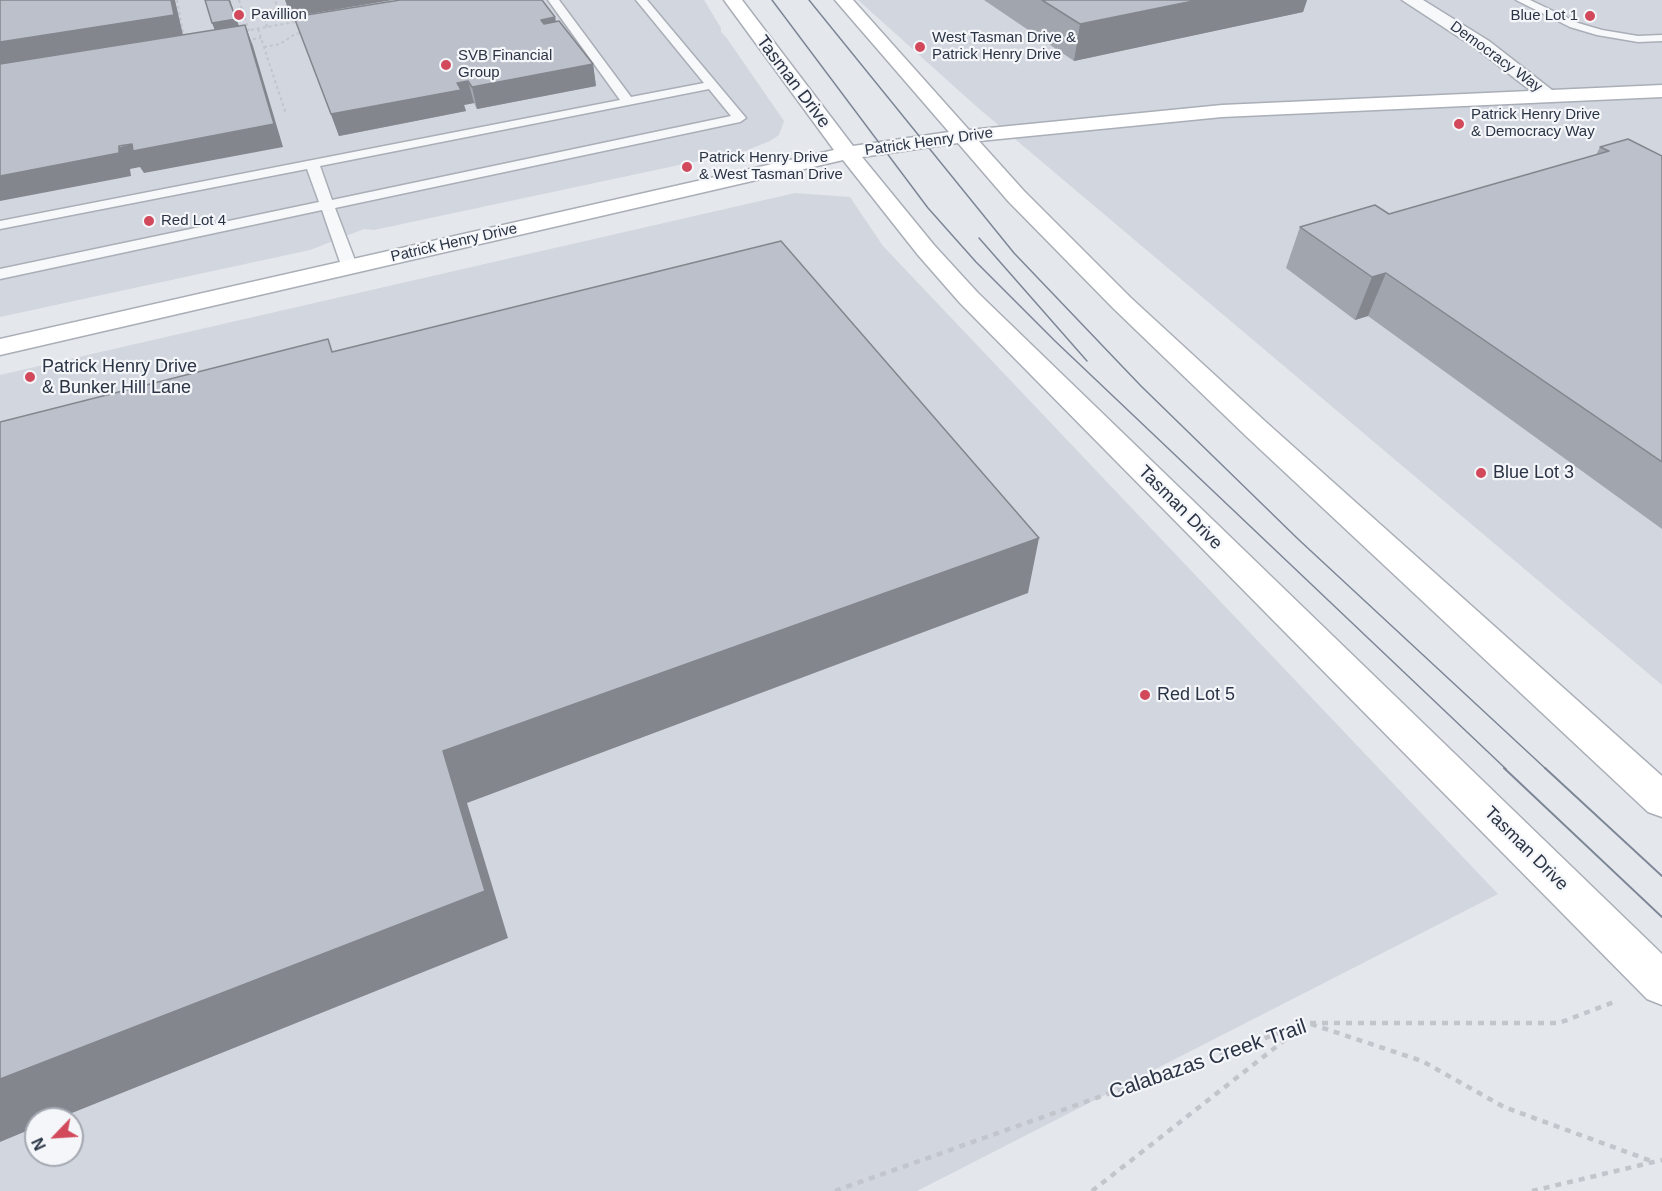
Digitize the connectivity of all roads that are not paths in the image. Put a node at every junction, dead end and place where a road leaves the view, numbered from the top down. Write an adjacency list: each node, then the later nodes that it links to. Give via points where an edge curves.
1 (553, 0): 11 (lane)
2 (640, 0): 8 (lane)
3 (733, 0): 13 (main road, Tasman Drive)
4 (844, 0): 12 (main road)
5 (1411, 0): 10 (street, Democracy Way, via 1483,45)
6 (1521, 0): 7 (lane, via 1601,33)
7 (1662, 38)
8 (713, 85): 11 (lane); 15 (lane, via 740,118)
9 (1662, 92): 10 (main road, Patrick Henry Drive)
10 (1551, 97): 12 (main road, Patrick Henry Drive, via 1222,111)
11 (628, 102): 14 (lane)
12 (963, 136): 13 (main road, Patrick Henry Drive); 20 (main road, via 1056,237 1189,367)
13 (848, 153): 17 (main road, Patrick Henry Drive); 21 (main road, Tasman Drive, via 969,298)
14 (312, 164): 15 (lane); 16 (lane)
15 (327, 206): 17 (lane); 18 (lane)
16 (0, 225)
17 (350, 267): 19 (main road, Patrick Henry Drive)
18 (0, 274)
19 (0, 347)
20 (1662, 800)
21 (1662, 983)

